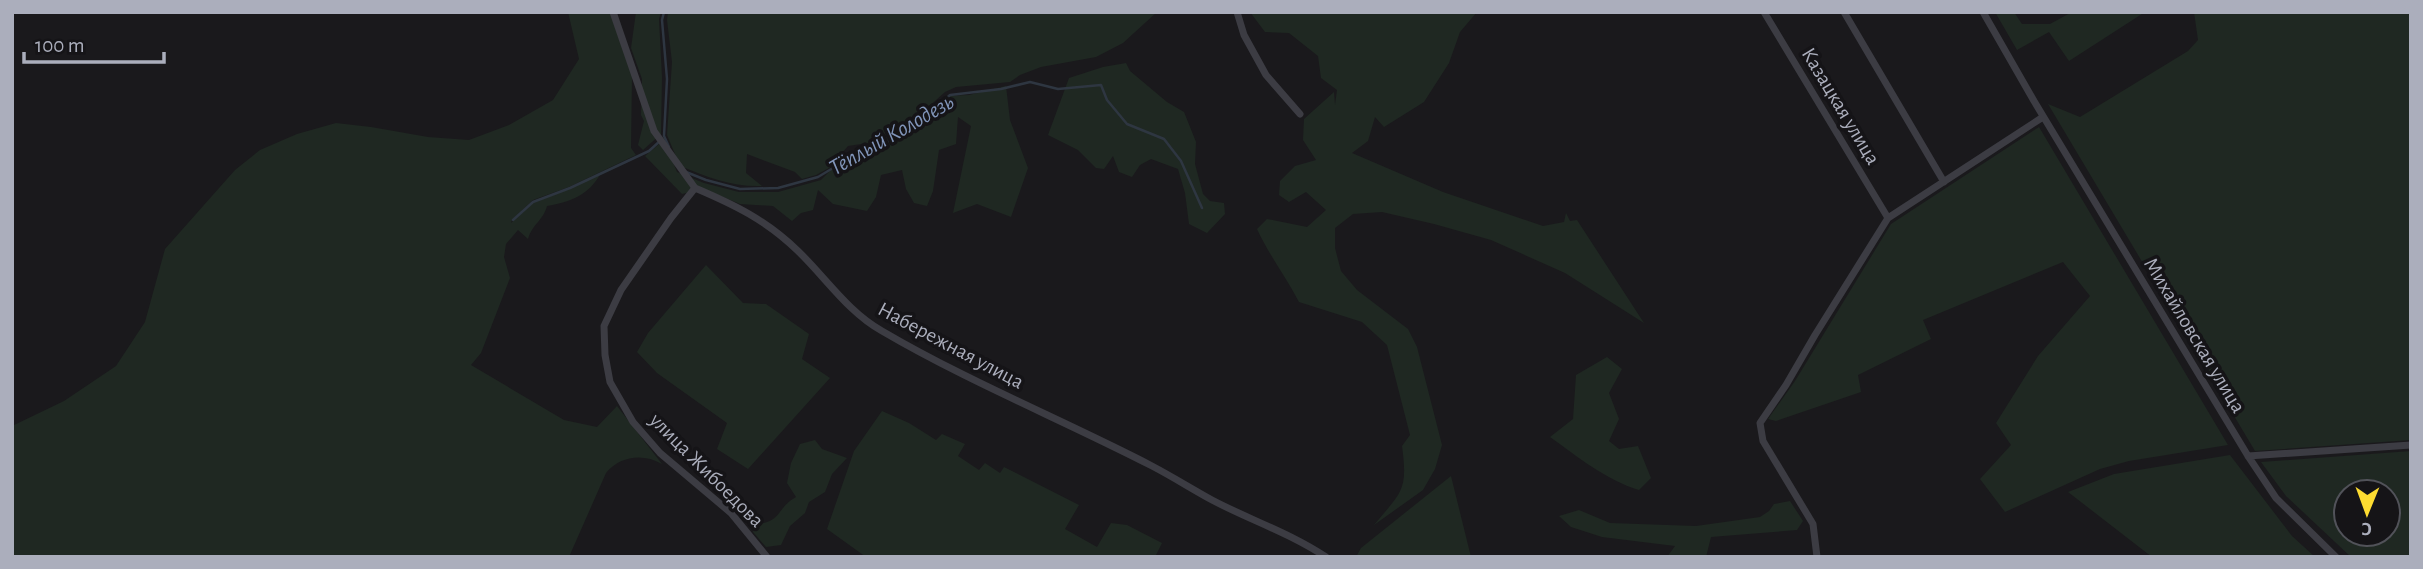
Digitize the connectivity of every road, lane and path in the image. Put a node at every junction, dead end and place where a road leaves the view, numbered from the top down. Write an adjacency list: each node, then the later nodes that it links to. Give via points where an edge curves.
1 (613, 12): 9 (street, via 654,131)
2 (1237, 12): 6 (street, via 1266,75)
3 (1764, 12): 10 (street, Казацкая улица)
4 (1844, 12): 8 (street)
5 (1983, 12): 7 (street, Михайловская улица)
6 (1300, 114)
7 (2043, 117): 8 (street); 12 (street, Михайловская улица)
8 (1944, 182): 10 (street)
9 (695, 188): 13 (street, улица Жибоедова, via 621,290 604,326 610,382 633,422 660,453 731,513); 14 (street, Набережная улица, via 766,224 878,329)
10 (1888, 218): 15 (street, via 1760,423 1763,441 1813,524)
11 (2411, 445): 12 (street)
12 (2248, 456): 16 (street, Михайловская улица, via 2276,498)
13 (767, 557)
14 (1326, 557)
15 (1817, 557)
16 (2336, 557)

